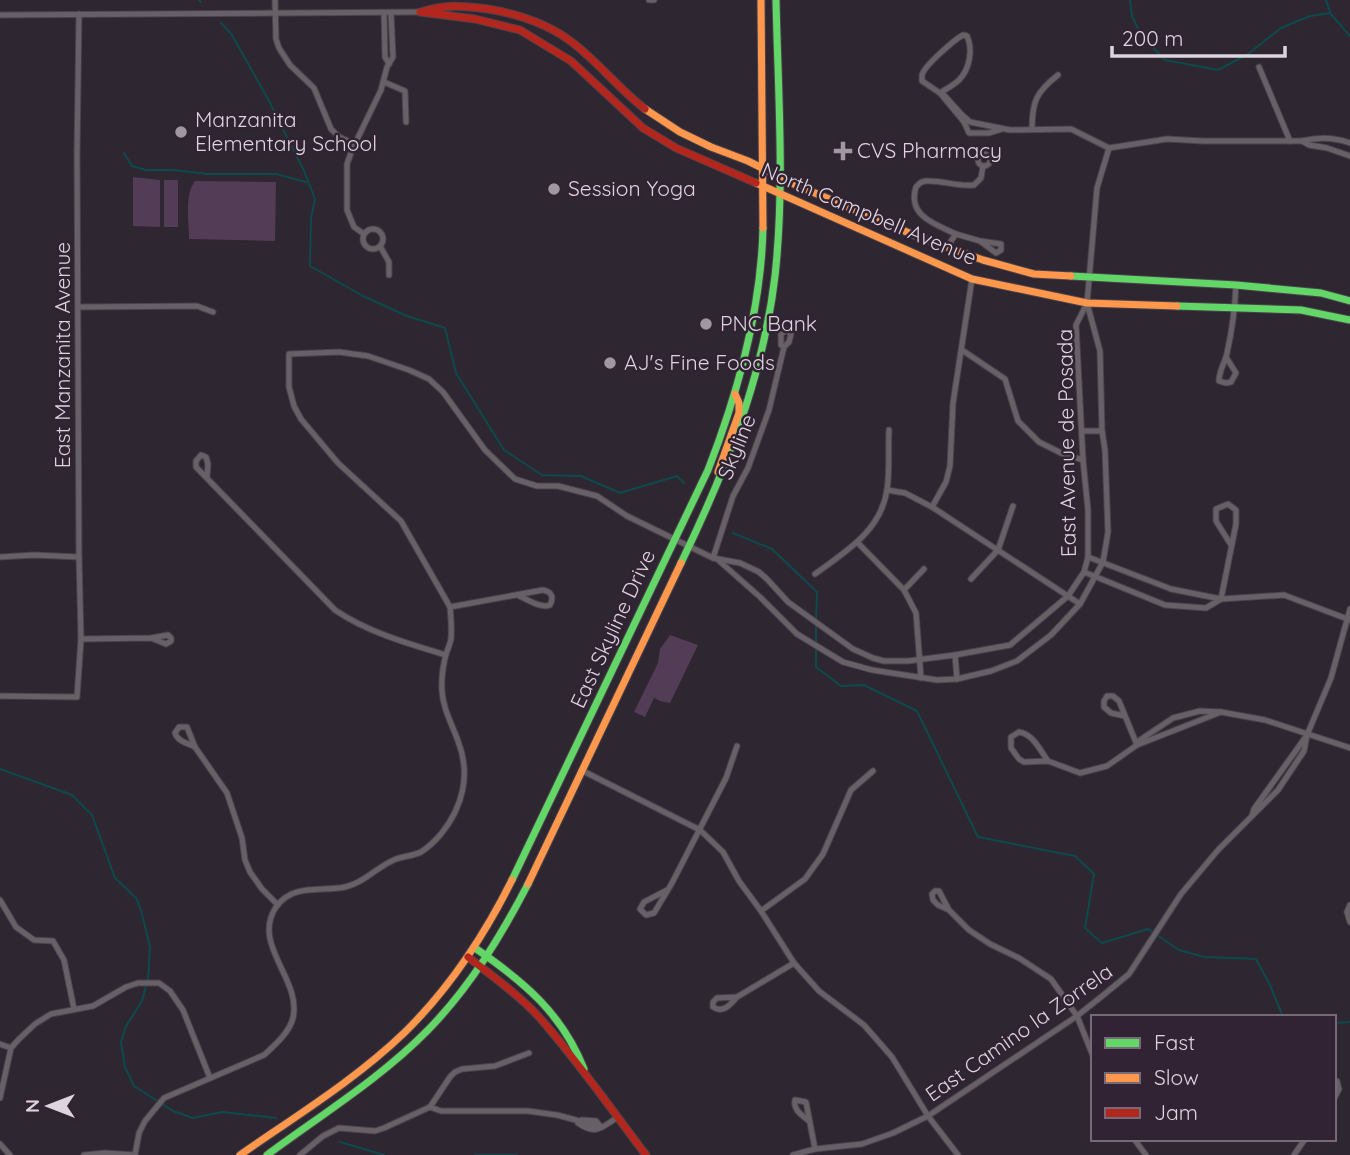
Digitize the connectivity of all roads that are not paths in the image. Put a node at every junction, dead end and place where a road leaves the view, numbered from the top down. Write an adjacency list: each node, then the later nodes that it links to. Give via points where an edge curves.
1 (275, 0): 10 (street)
2 (761, 0): 28 (main road, East Skyline Drive)
3 (769, 0): 6 (main road)
4 (776, 0): 6 (main road, East Skyline Drive)
5 (420, 12): 8 (street, North Campbell Avenue); 28 (main road, North Campbell Avenue, via 464,6 530,19 573,43 658,119); 30 (main road, North Campbell Avenue, via 520,30 571,61 643,128)
6 (776, 12): 29 (main road, East Skyline Drive)
7 (384, 13): 8 (street, North Campbell Avenue); 10 (street, North Campbell Avenue); 12 (street)
8 (391, 13): 12 (street, via 393,57)
9 (79, 14): 10 (street, North Campbell Avenue); 11 (street, North Campbell Avenue); 43 (street, East Manzanita Avenue)
10 (276, 14): 24 (street, via 279,48 314,88 331,129)
11 (0, 15)
12 (389, 64): 15 (street)
13 (1259, 67): 21 (street)
14 (1058, 75): 20 (street, via 1037,96)
15 (384, 82): 17 (street, via 405,91); 24 (street)
16 (940, 93): 16 (street, via 922,81 922,75 955,39 967,36 971,47 966,69); 18 (street)
17 (406, 122)
18 (966, 122): 19 (street); 19 (street, via 970,133)
19 (1002, 129): 20 (street)
20 (1032, 129): 25 (street, via 1072,129)
21 (1290, 141): 22 (street); 25 (street, via 1167,139)
22 (1302, 141): 23 (street, via 1330,138); 26 (street)
23 (1350, 143)
24 (355, 144): 32 (street, via 347,164 347,210 354,228)
25 (1109, 148): 38 (street, East Avenue de Posada, via 1097,188)
26 (1350, 156)
27 (983, 166): 33 (street, via 974,185 925,181 916,187 914,201 921,215)
28 (762, 169): 29 (main road, North Campbell Avenue); 30 (main road, East Skyline Drive)
29 (779, 177): 31 (main road, East Skyline Drive); 36 (main road, North Campbell Avenue)
30 (764, 188): 31 (main road, North Campbell Avenue); 50 (main road, East Skyline Drive, via 755,304)
31 (779, 194): 39 (main road, North Campbell Avenue); 59 (main road, East Skyline Drive, via 774,285 761,356 729,460)
32 (364, 234): 35 (street, via 367,247); 35 (street, via 378,230 383,238)
33 (956, 234): 34 (street); 36 (street)
34 (980, 241)
35 (380, 246): 37 (street, via 389,262)
36 (950, 248): 38 (main road, North Campbell Avenue, via 1034,274)
37 (389, 275)
38 (1089, 277): 40 (main road, North Campbell Avenue); 42 (street, East Avenue de Posada)
39 (972, 279): 42 (main road, North Campbell Avenue); 48 (street)
40 (1236, 285): 41 (main road, North Campbell Avenue, via 1321,293); 44 (street)
41 (1350, 301)
42 (1087, 303): 44 (main road, North Campbell Avenue); 52 (street, East Avenue de Posada, via 1100,351); 53 (street, East Avenue de Posada, via 1076,325)
43 (78, 307): 45 (street, via 197,306); 66 (street, East Manzanita Avenue)
44 (1236, 308): 46 (main road, North Campbell Avenue, via 1301,310); 49 (street)
45 (213, 312)
46 (1350, 320)
47 (784, 347): 68 (street, Skyline, via 769,410 733,496)
48 (962, 350): 54 (street, via 1005,379 1018,422 1039,442); 58 (street, via 950,466)
49 (1226, 357): 49 (street, via 1219,373 1219,381 1226,383 1236,373)
50 (735, 394): 59 (main road, via 739,413); 60 (main road, East Skyline Drive, via 718,446)
51 (889, 430): 56 (street)
52 (1102, 431): 53 (street); 69 (street, East Avenue de Posada, via 1108,532)
53 (1082, 432): 54 (street, East Avenue de Posada)
54 (1083, 460): 67 (street, East Avenue de Posada)
55 (207, 477): 89 (street, via 335,610 352,621)
56 (887, 489): 58 (street); 61 (street, via 882,508)
57 (1013, 506): 64 (street)
58 (932, 507): 64 (street)
59 (706, 509): 63 (main road, East Skyline Drive)
60 (675, 538): 63 (street, East Avenue de Posada); 81 (street, East Avenue de Posada, via 597,496 515,479 485,450 429,379 368,356 289,354 289,387 301,419 338,463 401,521); 87 (main road, East Skyline Drive)
61 (858, 542): 72 (street); 75 (street)
62 (1231, 545): 62 (street, via 1236,510 1228,504 1216,509 1216,521); 78 (street)
63 (689, 546): 68 (street, East Avenue de Posada); 98 (main road, East Skyline Drive)
64 (998, 550): 74 (street); 77 (street)
65 (0, 557): 66 (street)
66 (79, 557): 86 (street, East Manzanita Avenue)
67 (1088, 557): 69 (street); 71 (street, East Avenue de Posada)
68 (715, 558): 79 (street, East Avenue de Posada, via 749,566); 83 (street, East Avenue de Posada)
69 (1103, 562): 73 (street, East Avenue de Posada); 78 (street, via 1171,589)
70 (924, 569): 75 (street)
71 (1084, 572): 73 (street); 77 (street, East Avenue de Posada)
72 (815, 574)
73 (1095, 577): 78 (street, via 1166,606 1206,608); 80 (street, East Avenue de Posada)
74 (971, 579)
75 (904, 590): 91 (street, via 916,613)
76 (517, 594): 76 (street, via 540,606 546,607 552,600 544,590); 81 (street)
77 (1068, 596): 80 (street); 88 (street, East Avenue de Posada)
78 (1222, 599): 84 (street, via 1284,595)
79 (788, 602): 83 (street); 91 (street, East Avenue de Posada, via 862,654 884,660)
80 (1080, 604): 92 (street, East Avenue de Posada, via 1051,635)
81 (450, 607): 89 (street, via 451,641)
82 (1350, 609): 84 (street, East Camino la Zorrela)
83 (776, 612): 93 (street, East Avenue de Posada, via 797,634 843,662)
84 (1349, 619): 99 (street, East Camino la Zorrela)
85 (151, 638): 86 (street)
86 (81, 639): 95 (street, East Manzanita Avenue, via 78,697)
87 (626, 642): 98 (main road, via 597,713); 115 (main road, East Skyline Drive, via 509,889)
88 (1010, 645): 90 (street, East Avenue de Posada); 92 (street)
89 (446, 655): 110 (street, via 442,693 465,771 462,797 452,820 432,845 419,853 396,859 348,887 300,891)
90 (955, 655): 91 (street, East Avenue de Posada); 94 (street)
91 (921, 660): 93 (street)
92 (1017, 661): 94 (street, East Avenue de Posada)
93 (921, 678): 94 (street, East Avenue de Posada)
94 (957, 679)
95 (0, 696)
96 (1221, 712): 99 (street, via 1265,720); 100 (street); 100 (street, via 1200,711 1173,718)
97 (1125, 716): 97 (street, via 1119,701 1107,696 1104,707); 100 (street)
98 (604, 723): 105 (main road, East Skyline Drive)
99 (1307, 735): 103 (street); 122 (street, East Camino la Zorrela, via 1304,751 1282,785 1181,894 1129,974)
100 (1137, 745): 104 (street, via 1107,766 1080,773)
101 (737, 746): 107 (street)
102 (195, 747): 110 (street, via 227,793 250,872)
103 (1350, 748)
104 (1048, 761): 104 (street, via 1025,733 1011,737 1011,748 1019,759)
105 (582, 770): 107 (street); 117 (main road, East Skyline Drive)
106 (873, 771): 113 (street, via 851,790 823,854 805,879)
107 (700, 830): 108 (street); 113 (street, via 723,852)
108 (667, 890): 108 (street, via 643,902 640,909 646,915 654,913)
109 (0, 900): 121 (street, via 16,928 34,940 53,941 64,960)
110 (278, 905): 127 (street, via 269,929 291,989 293,1019 264,1055)
111 (1350, 905): 114 (street)
112 (949, 910): 122 (street, via 969,930 1051,979)
113 (761, 911): 118 (street)
114 (1350, 922)
115 (475, 948): 116 (main road, East Skyline Drive); 117 (main road)
116 (468, 957): 119 (main road); 141 (main road, East Skyline Drive, via 403,1034 355,1074)
117 (488, 957): 119 (main road, East Skyline Drive); 128 (main road, via 548,1010 570,1038)
118 (794, 963): 120 (street); 131 (street, via 819,991 873,1034)
119 (481, 967): 128 (main road, via 528,1006); 142 (main road, East Skyline Drive, via 430,1027 385,1069)
120 (737, 997)
121 (74, 1009): 124 (street, via 51,1014); 127 (street, via 93,1006 138,983 159,983 183,1010)
122 (1077, 1016): 125 (street); 131 (street, East Camino la Zorrela)
123 (0, 1044): 124 (street)
124 (11, 1048): 129 (street)
125 (1091, 1051)
126 (528, 1053): 130 (street, via 495,1066 455,1072)
127 (210, 1078): 140 (street, via 164,1098 145,1121)
128 (589, 1079): 132 (main road)
129 (0, 1098)
130 (430, 1107): 133 (street, via 441,1111 528,1111); 143 (street, via 384,1129 339,1128)
131 (928, 1116): 137 (street, East Camino la Zorrela, via 862,1143); 146 (street)
132 (618, 1117): 135 (street); 144 (main road)
133 (576, 1121): 135 (street, via 590,1130); 135 (street, via 592,1119)
134 (809, 1121): 137 (street)
135 (601, 1127)
136 (0, 1144): 138 (street)
137 (815, 1149): 145 (street, East Camino la Zorrela)
138 (10, 1155)
139 (84, 1155): 140 (street)
140 (135, 1155)
141 (240, 1155)
142 (267, 1155)
143 (300, 1155)
144 (646, 1155)
145 (793, 1155)
146 (958, 1155)

